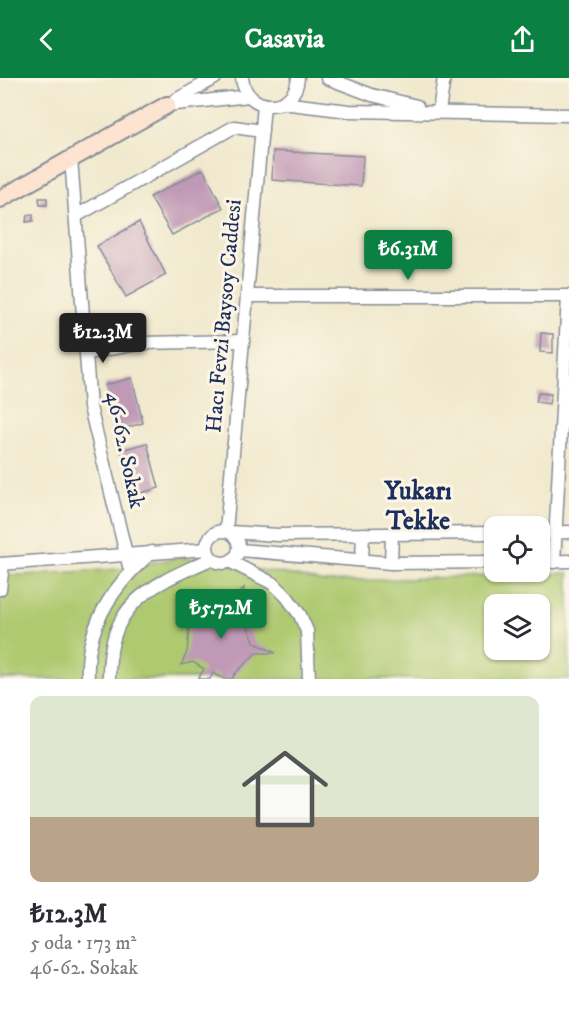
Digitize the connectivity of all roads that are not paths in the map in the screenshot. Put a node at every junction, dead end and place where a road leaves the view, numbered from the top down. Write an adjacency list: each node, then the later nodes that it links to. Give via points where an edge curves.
1 (215, 78): 8 (street)
2 (242, 78): 6 (street)
3 (298, 78): 7 (street, via 294,91)
4 (327, 78): 10 (street, via 372,95)
5 (444, 78): 10 (street)
6 (249, 96): 8 (street); 9 (street)
7 (282, 103): 9 (street); 10 (street, via 349,111)
8 (167, 105): 13 (street)
9 (264, 105): 12 (street, Hacı Fevzi Baysoy Caddesi)
10 (439, 111): 11 (street)
11 (569, 115)
12 (262, 131): 15 (street, via 234,127); 16 (street, Hacı Fevzi Baysoy Caddesi)
13 (71, 158): 14 (street); 15 (street, 46-62. Sokak)
14 (0, 200)
15 (76, 216): 19 (street, 46-62. Sokak)
16 (247, 296): 17 (street); 18 (street, Hacı Fevzi Baysoy Caddesi)
17 (568, 296): 22 (street)
18 (243, 341): 19 (street, via 142,343); 20 (street, Hacı Fevzi Baysoy Caddesi)
19 (87, 353): 30 (street, 46-62. Sokak, via 90,407)
20 (228, 532): 25 (street); 27 (street, via 237,539); 29 (street, via 212,535 208,540)
21 (550, 532): 22 (street)
22 (556, 532): 23 (street); 37 (street)
23 (569, 532)
24 (484, 533): 26 (street)
25 (363, 534): 26 (street); 31 (street)
26 (392, 534): 34 (street)
27 (240, 550): 31 (street); 33 (street)
28 (152, 552): 29 (street); 30 (street); 39 (street)
29 (209, 554): 33 (street, via 222,564); 42 (street, via 132,604 111,649)
30 (127, 555): 38 (street); 39 (street, 46-62. Sokak)
31 (362, 560): 34 (street)
32 (569, 561): 37 (street)
33 (231, 562): 43 (street, via 274,584 300,615 307,631)
34 (391, 562): 35 (street)
35 (484, 562)
36 (550, 562): 37 (street)
37 (554, 562)
38 (2, 564): 40 (street)
39 (130, 570): 41 (street, via 98,618 90,641)
40 (0, 588)
41 (88, 679)
42 (109, 679)
43 (309, 679)

